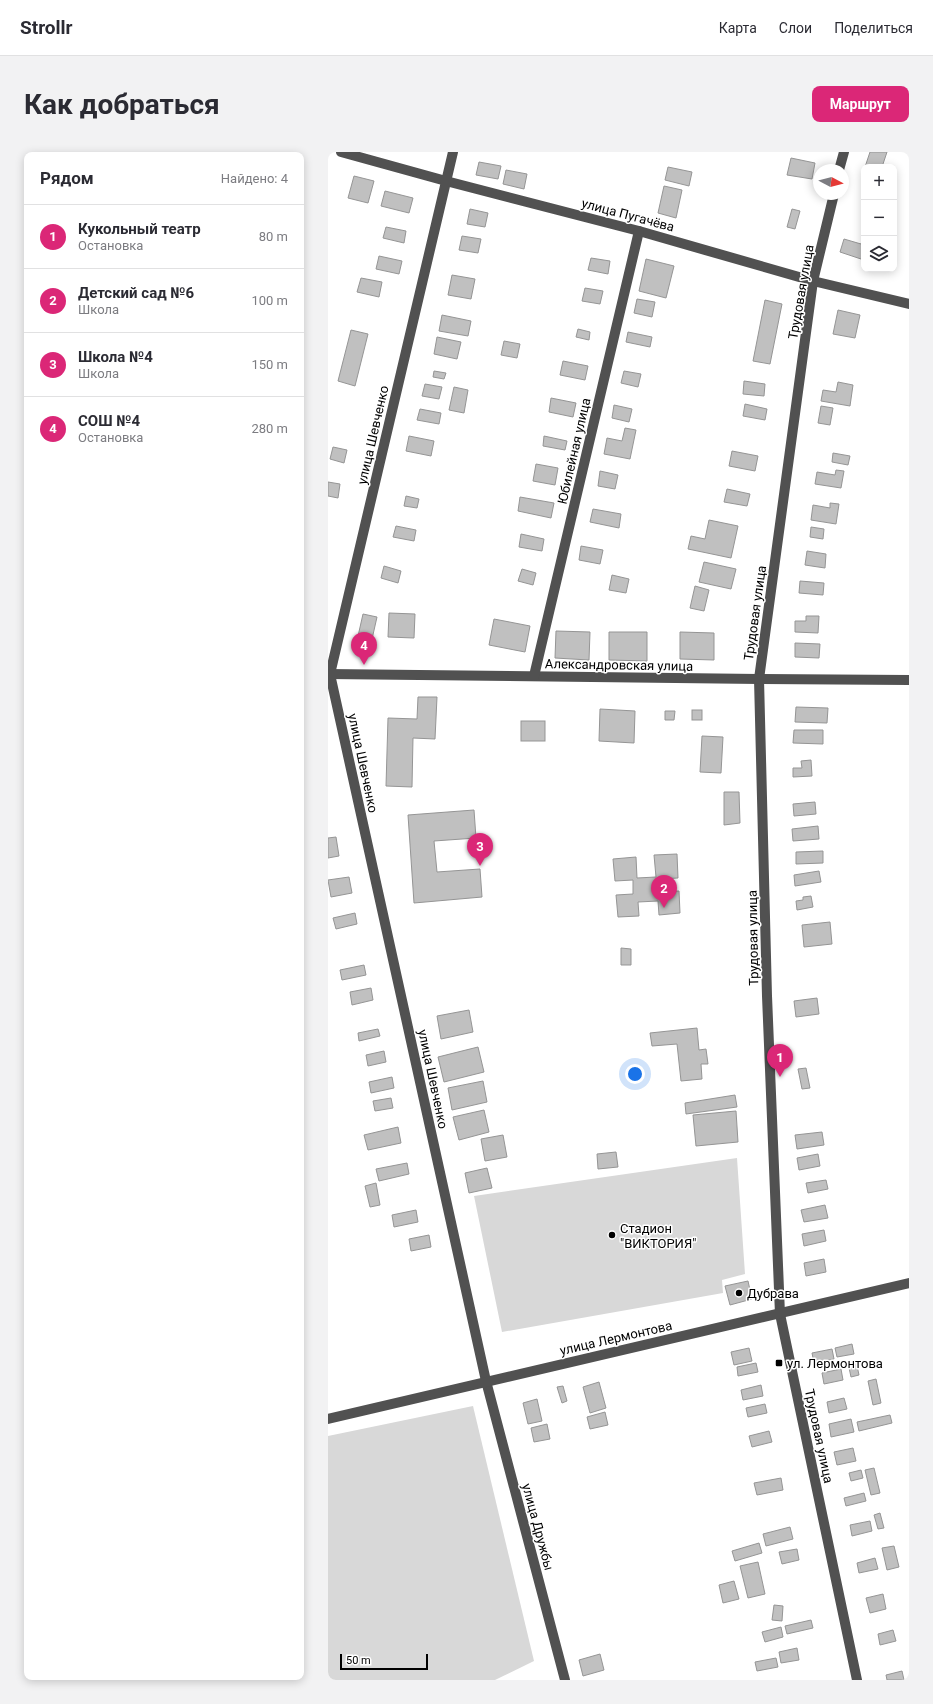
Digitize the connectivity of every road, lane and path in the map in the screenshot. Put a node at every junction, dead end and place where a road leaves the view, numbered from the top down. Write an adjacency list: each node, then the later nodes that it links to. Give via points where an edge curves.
1 (341, 152): 5 (street, улица Пугачёва)
2 (453, 152): 5 (street, улица Шевченко)
3 (844, 152): 4 (street)
4 (841, 164)
5 (446, 181): 7 (street, улица Пугачёва); 10 (street, улица Шевченко)
6 (833, 200): 8 (street, Трудовая улица)
7 (639, 231): 8 (street, улица Пугачёва); 11 (street, Юбилейная улица)
8 (813, 281): 9 (street, улица Пугачёва); 12 (street, Трудовая улица)
9 (909, 304)
10 (329, 674): 11 (street, Александровская улица); 16 (street, улица Шевченко)
11 (534, 676): 12 (street, Александровская улица)
12 (759, 679): 13 (street, Александровская улица); 15 (street, Трудовая улица, via 767,996)
13 (909, 680)
14 (909, 1283): 15 (street, улица Лермонтова)
15 (780, 1314): 16 (street, улица Лермонтова); 19 (street, Трудовая улица)
16 (486, 1381): 17 (street, улица Лермонтова); 18 (street, улица Дружбы)
17 (328, 1419)
18 (565, 1680)
19 (858, 1680)

